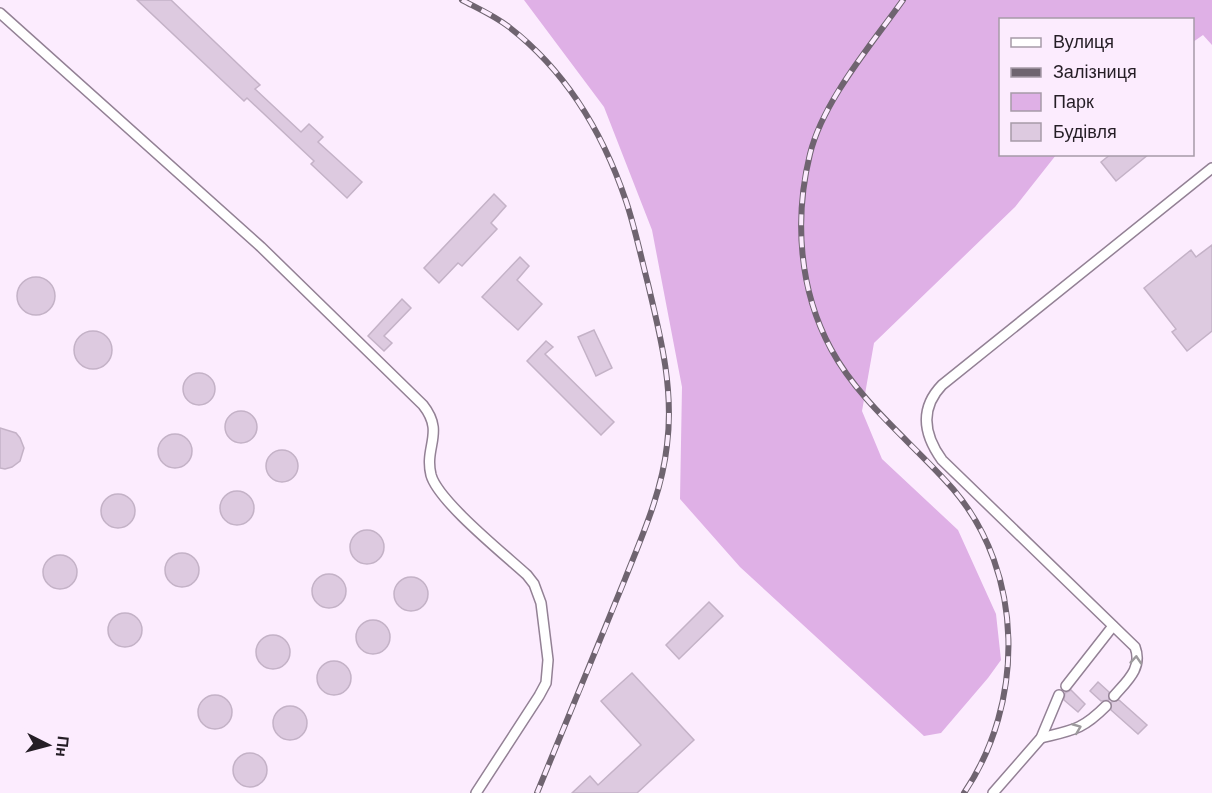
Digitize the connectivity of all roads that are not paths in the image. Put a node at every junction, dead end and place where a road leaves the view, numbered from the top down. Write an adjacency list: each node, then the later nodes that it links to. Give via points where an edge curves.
1 (0, 13): 9 (street, via 261,247 430,413 434,435 429,463 434,485 534,584 541,603 547,651 546,683)
2 (1212, 168): 3 (street, via 942,385 927,410 931,446 942,460)
3 (1113, 626): 4 (street); 6 (street, one-way to 3, via 1134,673 1138,660 1136,647)
4 (1066, 686)
5 (1059, 695): 8 (street)
6 (1114, 696)
7 (1106, 705): 8 (street, one-way to 7, via 1077,729)
8 (1041, 738): 10 (street)
9 (476, 793)
10 (993, 793)

